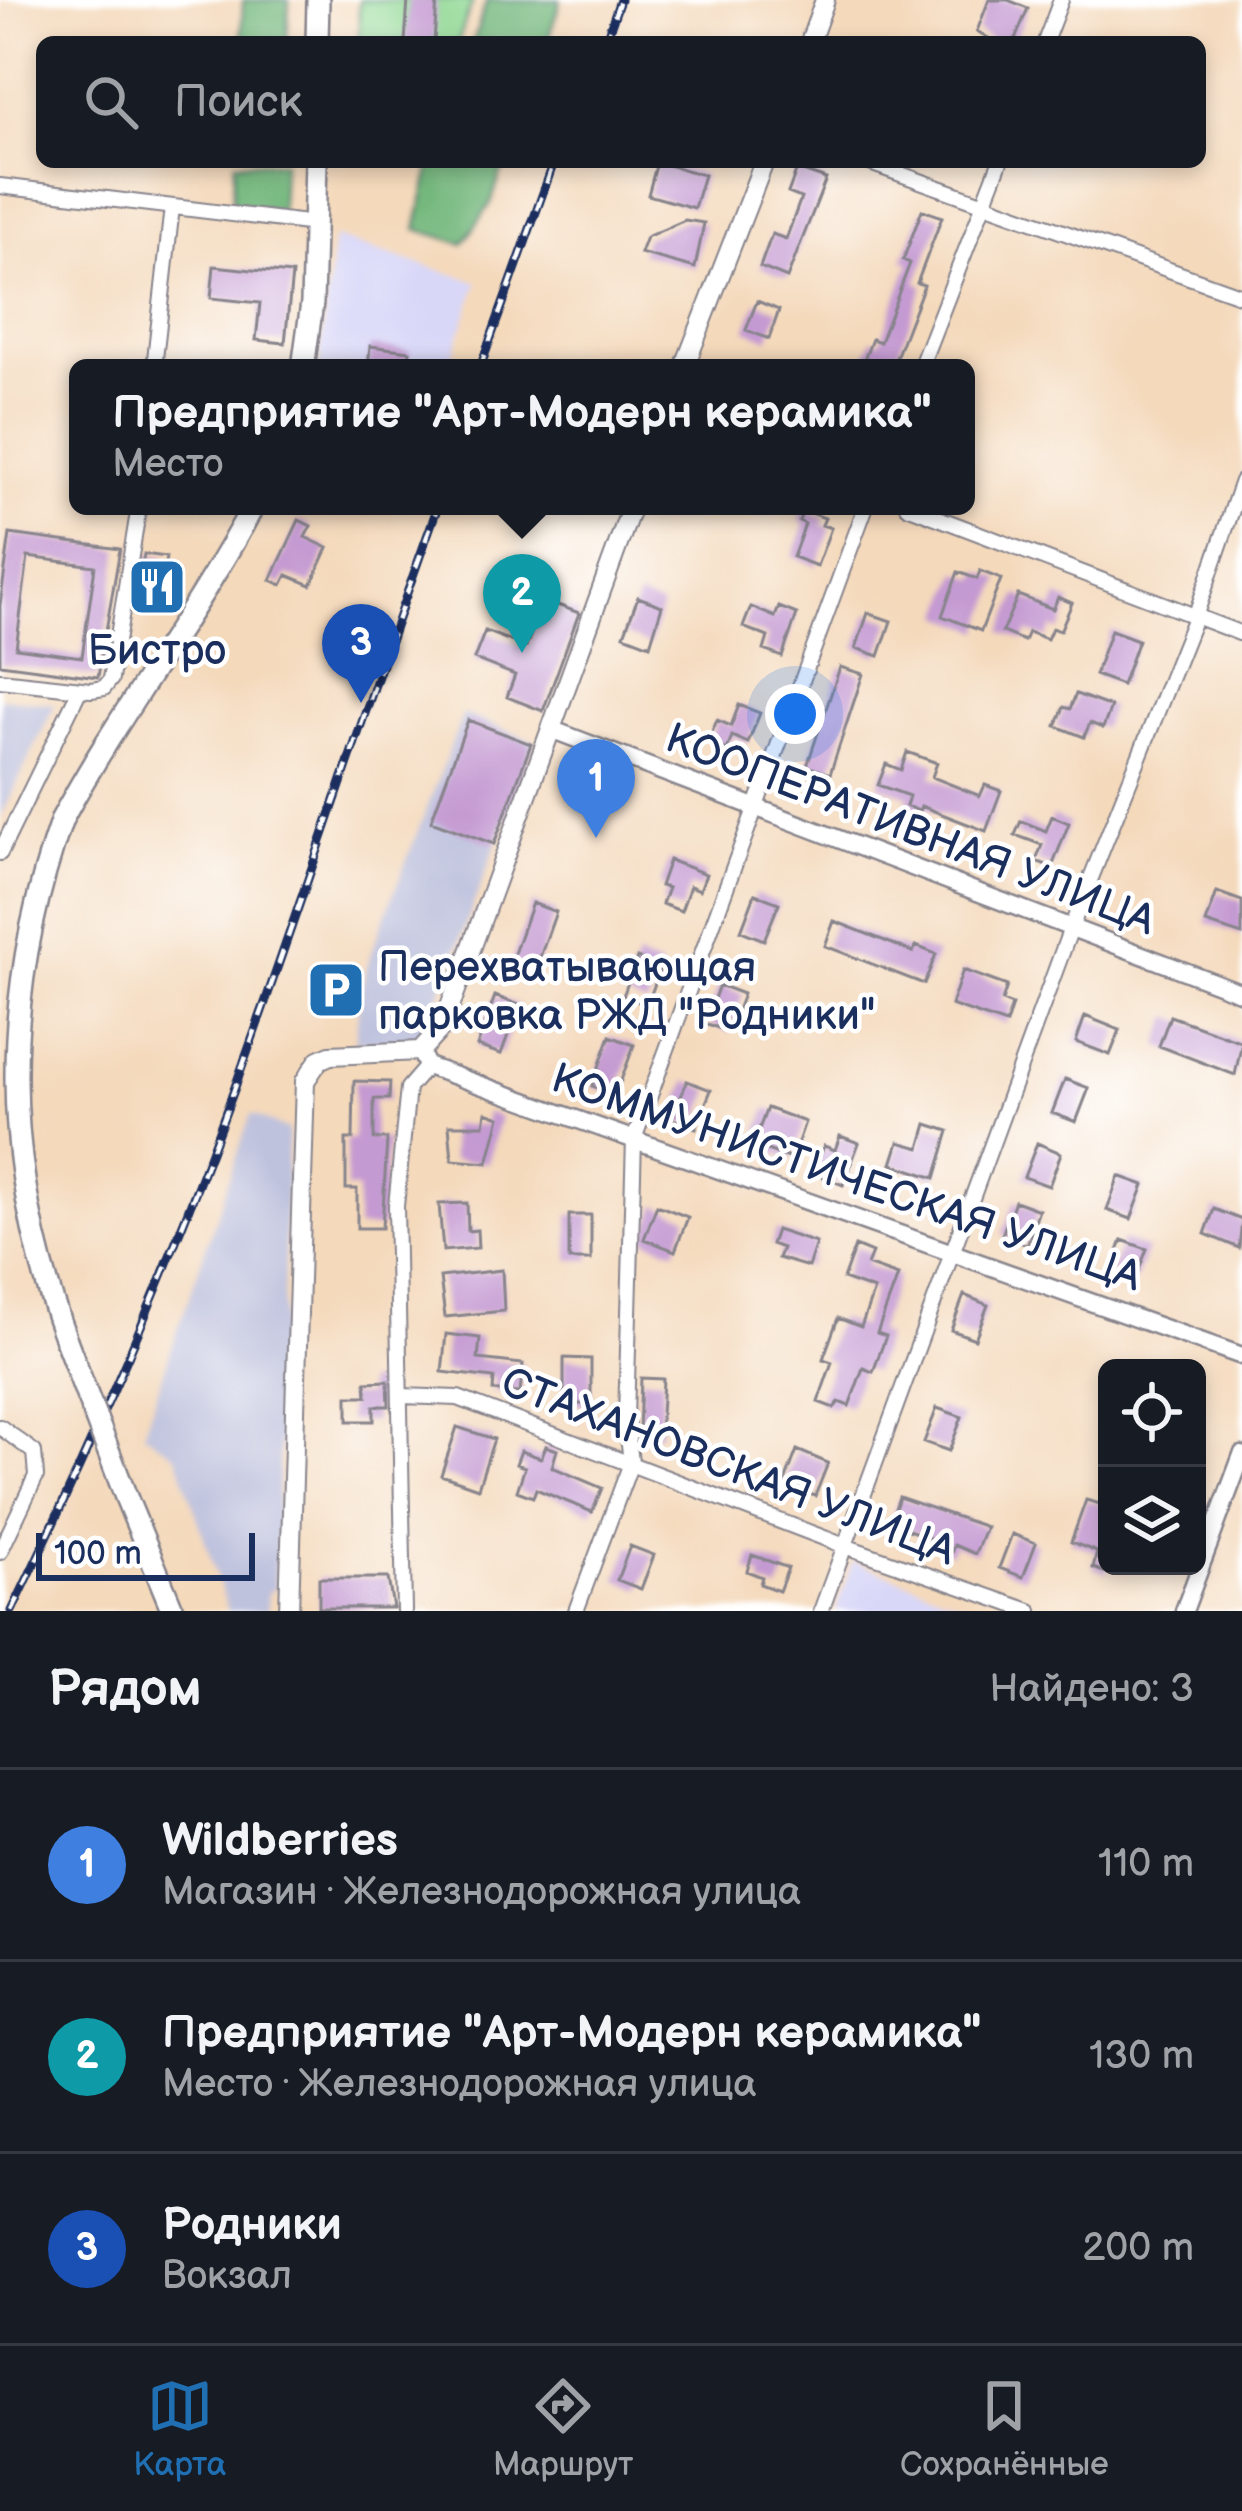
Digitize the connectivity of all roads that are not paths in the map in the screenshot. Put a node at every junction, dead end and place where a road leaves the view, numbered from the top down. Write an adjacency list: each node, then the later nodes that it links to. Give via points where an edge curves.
1 (318, 0): 4 (main road)
2 (825, 0): 5 (main road)
3 (1061, 0): 6 (street)
4 (317, 36)
5 (812, 36)
6 (1047, 36)
7 (316, 168): 14 (main road)
8 (762, 168): 18 (main road)
9 (883, 168): 12 (street)
10 (998, 168): 12 (street)
11 (0, 186): 13 (street)
12 (984, 205): 15 (street); 19 (street)
13 (172, 207): 14 (street); 16 (street)
14 (315, 224): 17 (main road)
15 (1242, 296)
16 (155, 359)
17 (304, 359)
18 (687, 359)
19 (924, 359)
20 (1242, 481): 26 (street)
21 (138, 515): 29 (street, via 112,680)
22 (248, 515): 45 (main road, bridge, via 61,822 14,944 1,1036 4,1124 25,1228)
23 (629, 515): 30 (main road)
24 (863, 515): 31 (street)
25 (930, 515): 26 (street)
26 (1195, 617): 27 (street); 33 (street)
27 (1242, 634)
28 (0, 680): 29 (street)
29 (80, 689): 32 (street)
30 (554, 730): 31 (street, КООПЕРАТИВНАЯ УЛИЦА); 35 (main road, via 443,1026)
31 (754, 806): 33 (street, КООПЕРАТИВНАЯ УЛИЦА); 36 (street)
32 (0, 854)
33 (1071, 928): 34 (street, КООПЕРАТИВНАЯ УЛИЦА); 37 (street)
34 (1242, 993)
35 (423, 1059): 36 (street, КОММУНИСТИЧЕСКАЯ УЛИЦА); 39 (street, via 408,1088 396,1206); 46 (main road, via 331,1055 305,1081)
36 (634, 1139): 37 (street, КОММУНИСТИЧЕСКАЯ УЛИЦА); 42 (street, via 626,1418)
37 (954, 1254): 38 (street, КОММУНИСТИЧЕСКАЯ УЛИЦА); 43 (street)
38 (1242, 1356)
39 (402, 1396): 42 (street, СТАХАНОВСКАЯ УЛИЦА, via 458,1398); 47 (street)
40 (0, 1427): 44 (street, via 34,1452 35,1476)
41 (1242, 1455): 51 (street)
42 (632, 1463): 43 (street, СТАХАНОВСКАЯ УЛИЦА); 48 (street)
43 (845, 1546): 49 (street); 50 (street, СТАХАНОВСКАЯ УЛИЦА)
44 (0, 1552)
45 (172, 1611)
46 (289, 1611)
47 (404, 1611)
48 (576, 1611)
49 (821, 1611)
50 (1030, 1611)
51 (1184, 1611)

